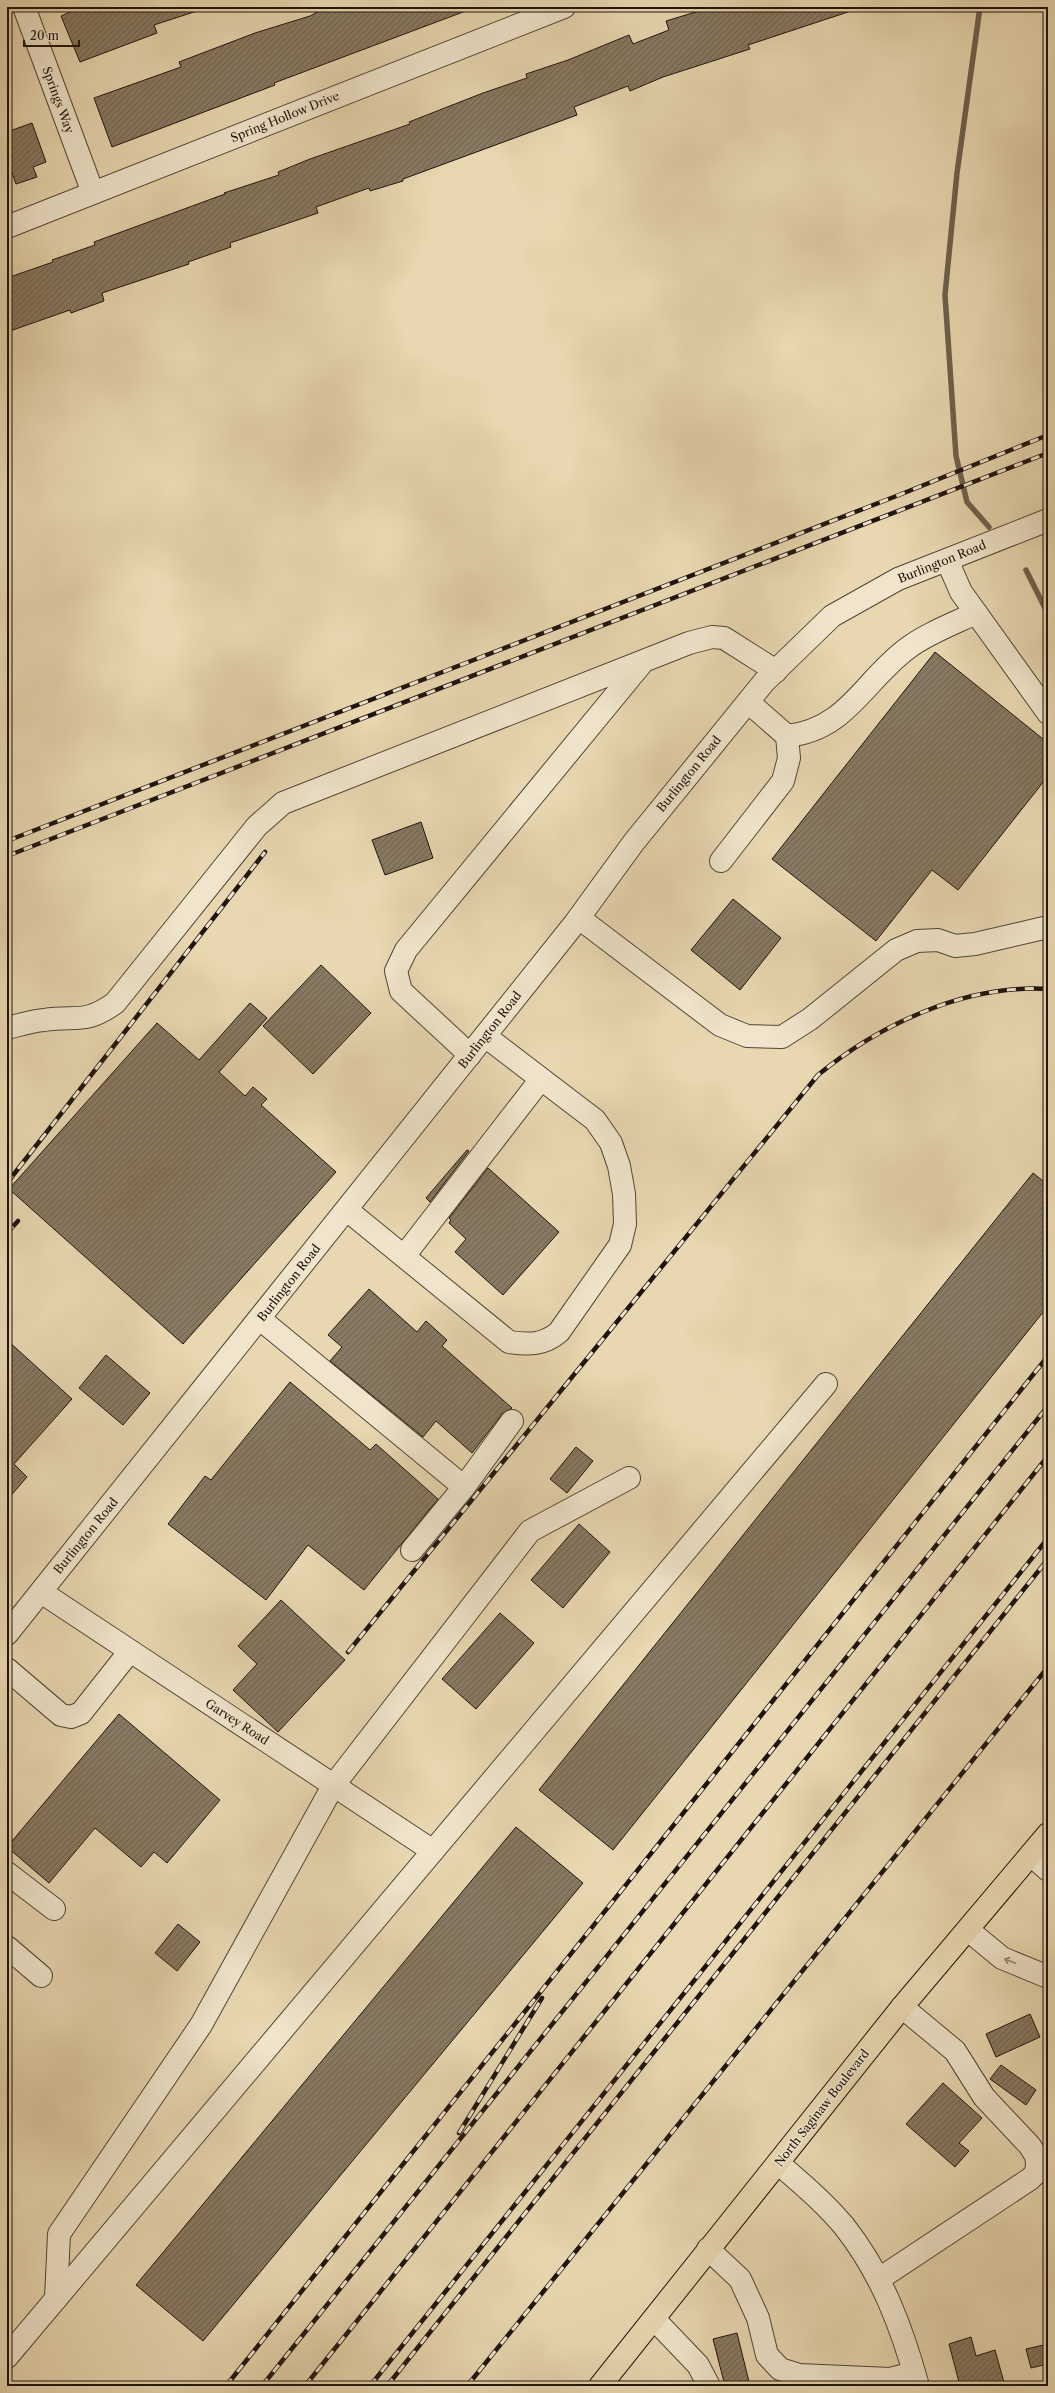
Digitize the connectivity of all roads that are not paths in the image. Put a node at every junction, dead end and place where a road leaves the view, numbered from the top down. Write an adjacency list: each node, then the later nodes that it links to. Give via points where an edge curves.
1 (24, 7): 3 (street, Springs Way)
2 (564, 7): 3 (street, Spring Hollow Drive)
3 (93, 193): 4 (street, Spring Hollow Drive)
4 (7, 227)
5 (1048, 520): 6 (street, Burlington Road)
6 (947, 560): 7 (street, via 961,592); 9 (street, Burlington Road, via 898,579 832,616)
7 (976, 613): 11 (street); 12 (street, via 908,648 834,720 812,731)
8 (642, 662): 9 (street, via 689,643 712,637 724,638); 16 (street, via 283,803 257,826 115,1003 100,1014 78,1019 44,1020); 18 (street, via 406,950 396,971 401,991)
9 (776, 671): 10 (street, Burlington Road)
10 (748, 702): 12 (street); 14 (street, Burlington Road, via 634,842)
11 (1048, 713)
12 (787, 736): 13 (street, via 789,758 783,780)
13 (721, 861)
14 (578, 918): 15 (street, via 720,1025 747,1036 782,1037 810,1020 896,950 917,941 938,940 955,946 974,944); 17 (street, Burlington Road)
15 (1048, 927)
16 (7, 1028)
17 (485, 1036): 18 (street, Burlington Road); 19 (street)
18 (470, 1055): 20 (street, Burlington Road)
19 (542, 1079): 21 (street); 21 (street, via 595,1120 611,1143 619,1166 624,1194 625,1224 620,1245 560,1332 538,1344 509,1342)
20 (347, 1210): 21 (street); 22 (street, Burlington Road)
21 (404, 1256)
22 (260, 1319): 26 (street); 28 (street, Burlington Road)
23 (826, 1384): 34 (street)
24 (512, 1421): 26 (street)
25 (629, 1478): 32 (street, via 530,1531)
26 (464, 1486): 27 (street)
27 (412, 1550)
28 (41, 1592): 29 (street, Burlington Road); 30 (street, Garvey Road)
29 (7, 1634)
30 (130, 1651): 31 (street, via 81,1713 71,1717 61,1715); 32 (street, Garvey Road)
31 (7, 1669)
32 (333, 1786): 34 (street, Garvey Road); 47 (street, via 201,2026 59,2234)
33 (1048, 1834): 35 (main road, North Saginaw Boulevard)
34 (432, 1851): 47 (street)
35 (1030, 1855): 36 (street); 39 (main road, North Saginaw Boulevard)
36 (1048, 1870)
37 (7, 1873): 38 (street)
38 (54, 1909)
39 (968, 1930): 41 (street, one-way to 39, via 1002,1958); 43 (main road, North Saginaw Boulevard)
40 (7, 1946): 42 (street)
41 (1048, 1975)
42 (41, 1976)
43 (902, 2007): 44 (main road, North Saginaw Boulevard); 46 (street, via 955,2051 984,2097 1030,2146 1037,2164 1036,2173 1030,2179)
44 (778, 2163): 45 (main road, North Saginaw Boulevard); 46 (street, via 819,2199 844,2226)
45 (708, 2249): 48 (main road, North Saginaw Boulevard); 50 (street, via 740,2279 758,2318 767,2355 780,2369 798,2375)
46 (879, 2279): 50 (street, via 900,2327)
47 (56, 2299): 49 (street)
48 (654, 2319): 51 (main road, North Saginaw Boulevard); 52 (street, via 698,2365)
49 (7, 2357)
50 (916, 2380)
51 (600, 2386)
52 (709, 2386)

